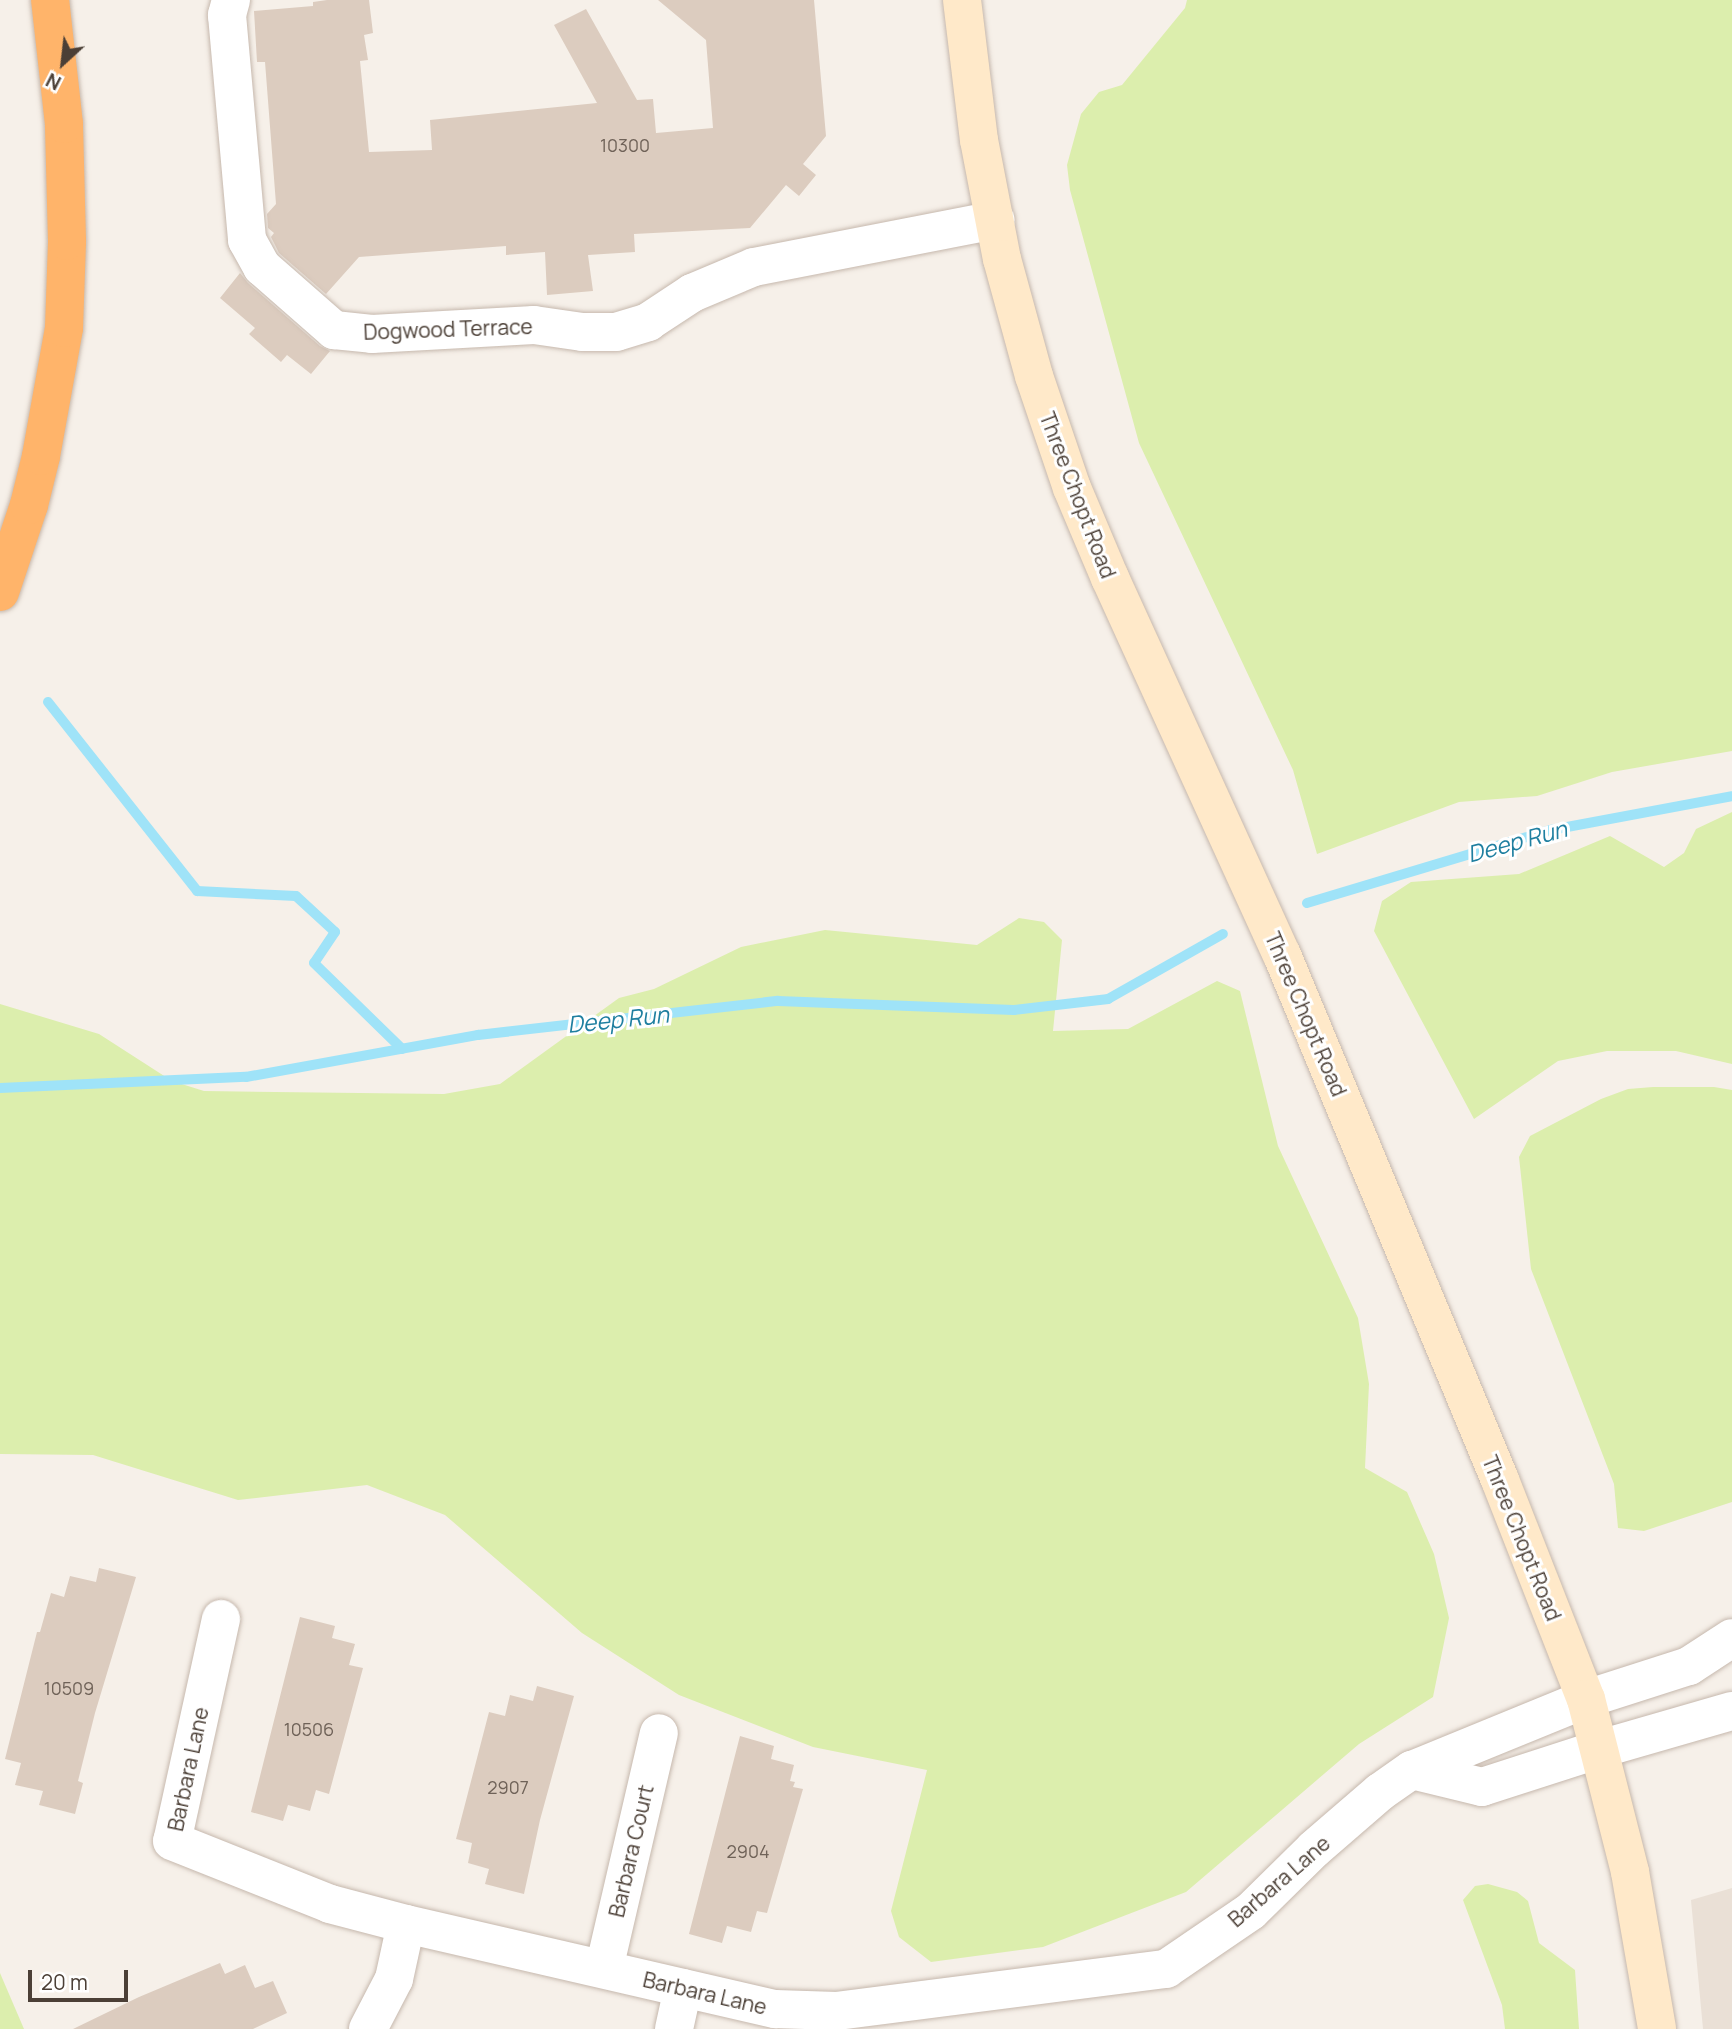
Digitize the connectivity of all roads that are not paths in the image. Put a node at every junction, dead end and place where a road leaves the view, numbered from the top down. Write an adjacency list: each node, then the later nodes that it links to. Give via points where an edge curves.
1 (50, 0): 5 (highway, via 64,124 64,328 41,456)
2 (231, 0): 4 (street, Dogwood Terrace, via 227,15 247,240 262,267 334,330 372,334 534,325 616,332 648,322 692,293 754,267)
3 (962, 0): 4 (main road, Three Chopt Road, via 979,141)
4 (995, 220): 8 (main road, Three Chopt Road, via 1034,376 1072,488 1288,968)
5 (0, 592)
6 (220, 1619): 13 (street, Barbara Lane, via 172,1841 330,1904)
7 (1732, 1638): 8 (street, Barbara Lane, via 1689,1666)
8 (1586, 1699): 11 (main road, Three Chopt Road); 12 (street, Barbara Lane)
9 (1732, 1711): 11 (street)
10 (659, 1733): 14 (street, Barbara Court)
11 (1600, 1749): 12 (street, via 1482,1787); 18 (main road, Three Chopt Road, via 1630,1872)
12 (1412, 1770): 15 (street, Barbara Lane, via 1314,1849 1251,1911 1166,1969 837,2011 775,2009)
13 (406, 1924): 14 (street, Barbara Lane); 16 (street, via 394,1979)
14 (604, 1969): 15 (street, Barbara Lane)
15 (683, 1987): 17 (street)
16 (368, 2029)
17 (674, 2029)
18 (1657, 2029)

